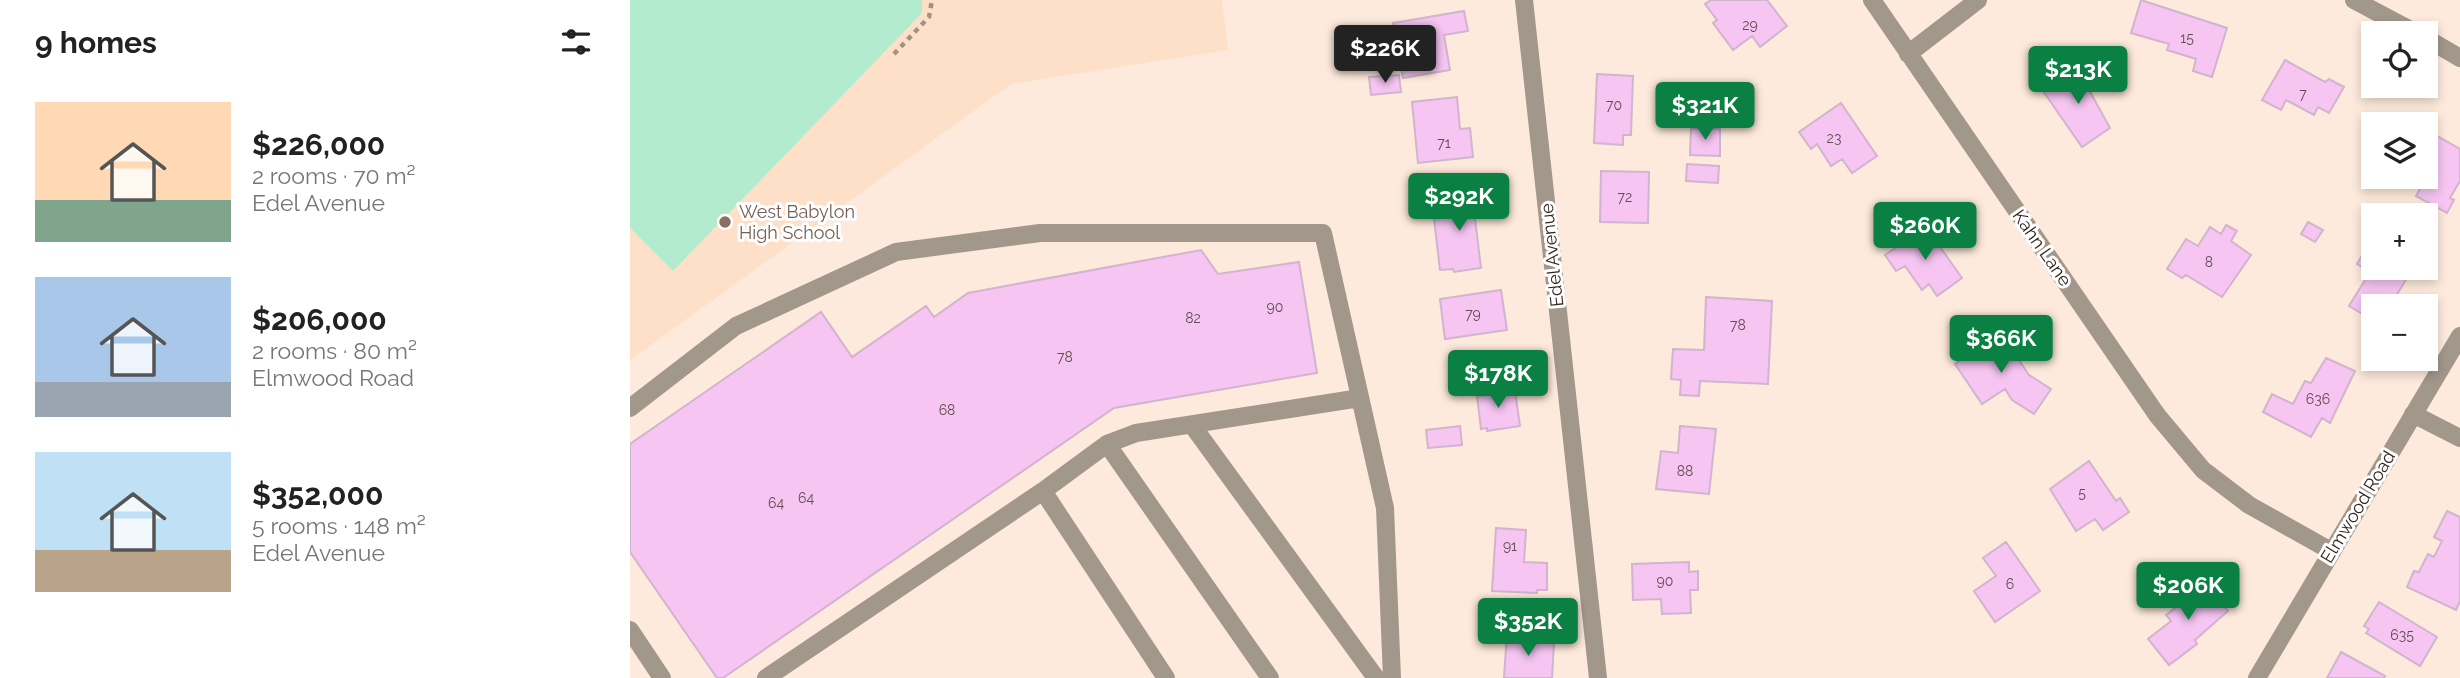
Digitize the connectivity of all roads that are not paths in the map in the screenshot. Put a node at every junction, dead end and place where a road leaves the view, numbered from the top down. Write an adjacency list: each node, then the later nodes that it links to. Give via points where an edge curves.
1 (1524, 0): 26 (street, Edel Avenue)
2 (1872, 0): 7 (street, Kahn Lane)
3 (1978, 0): 7 (street)
4 (2354, 0): 5 (street)
5 (2393, 21)
6 (2438, 45): 8 (street)
7 (1908, 54): 17 (street, Kahn Lane, via 2157,415 2203,470 2249,505)
8 (2460, 58)
9 (2460, 336): 12 (street, Elmwood Road)
10 (1360, 398): 11 (street, via 1323,233 1040,233 897,252 736,326); 13 (street); 25 (street, via 1385,508)
11 (630, 408)
12 (2413, 414): 14 (street); 17 (street, Elmwood Road)
13 (1192, 425): 15 (street, via 1136,433); 24 (street)
14 (2460, 438)
15 (1107, 444): 16 (street); 23 (street)
16 (1043, 491): 21 (street); 22 (street)
17 (2331, 551): 27 (street, Elmwood Road)
18 (630, 630): 19 (street)
19 (637, 655): 20 (street)
20 (662, 678)
21 (766, 678)
22 (1166, 678)
23 (1270, 678)
24 (1376, 678)
25 (1392, 678)
26 (1598, 678)
27 (2257, 678)

